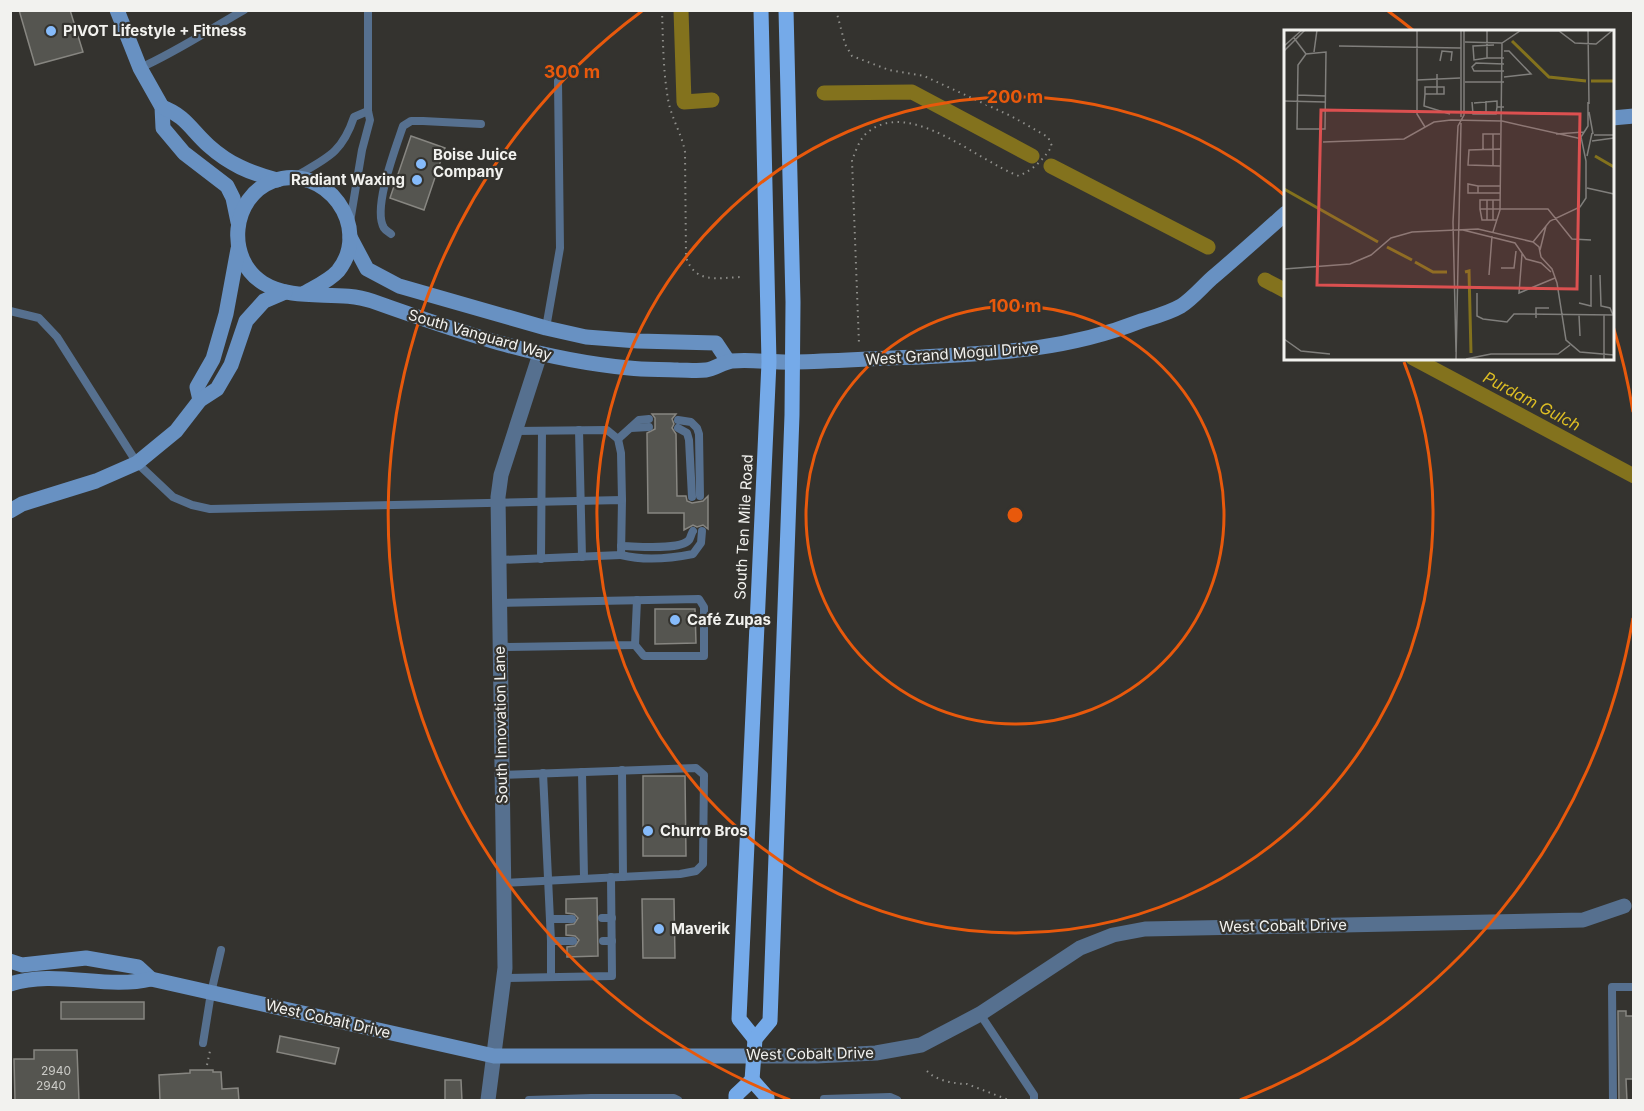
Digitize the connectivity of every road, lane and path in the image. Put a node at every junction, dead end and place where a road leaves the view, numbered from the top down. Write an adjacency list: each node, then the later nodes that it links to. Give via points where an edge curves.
1 (117, 10): 8 (street)
2 (244, 10): 8 (lane)
3 (368, 10): 11 (lane)
4 (662, 10): 22 (path, via 668,100 685,152 689,268 709,278)
5 (761, 10): 30 (main road, South Ten Mile Road)
6 (786, 10): 31 (main road)
7 (836, 10): 27 (path, via 852,56 890,70 924,76 1011,116 1048,137 1052,146 1031,170 1018,176 910,122 892,122 867,132 852,160)
8 (140, 68): 10 (street)
9 (558, 81): 26 (lane, via 560,248)
10 (162, 107): 16 (street, via 178,113 207,145 233,165); 18 (street, via 163,128 184,153 227,186)
11 (368, 111): 15 (lane, via 354,117 347,137 331,155); 19 (lane, via 370,120)
12 (1634, 117): 13 (street)
13 (1614, 118)
14 (481, 124): 20 (lane, via 411,121 403,126 383,188 383,227)
15 (294, 178): 16 (street); 19 (street, via 309,180 335,198)
16 (277, 180): 18 (street, via 256,192 242,209)
17 (1284, 215): 31 (street, West Grand Mogul Drive, via 1181,306 1120,330 1049,348)
18 (238, 222): 21 (street)
19 (350, 230): 24 (street, via 347,254 338,271); 26 (street, South Vanguard Way, via 367,270 399,286)
20 (391, 234)
21 (239, 243): 23 (street, via 242,261 252,274 265,285); 32 (street, via 213,359 197,387)
22 (741, 277)
23 (285, 292): 24 (street); 32 (street, via 264,302 246,321 231,365 217,389)
24 (303, 294): 28 (street, South Vanguard Way, via 338,294 368,300)
25 (10, 311): 39 (lane, via 39,318 57,337)
26 (546, 328): 29 (street, South Vanguard Way, via 586,337 716,343)
27 (859, 347)
28 (540, 354): 29 (street, South Vanguard Way, via 630,369 709,370); 36 (street, South Innovation Lane)
29 (728, 361): 30 (street, South Vanguard Way)
30 (769, 362): 31 (street, South Vanguard Way); 84 (main road, South Ten Mile Road, via 739,1019)
31 (793, 362): 84 (main road, via 770,1021)
32 (200, 400): 39 (street, via 176,431)
33 (649, 423): 38 (lane, via 631,428)
34 (678, 424): 40 (lane, via 692,422 699,434)
35 (579, 430): 37 (lane); 38 (lane, via 607,430); 42 (lane)
36 (516, 431): 37 (lane); 44 (street, South Innovation Lane, via 501,475)
37 (542, 431): 43 (lane)
38 (618, 439): 41 (lane)
39 (137, 463): 44 (lane, via 173,497 210,509); 45 (street)
40 (696, 496)
41 (622, 500): 42 (lane); 48 (lane)
42 (580, 501): 43 (lane); 50 (lane)
43 (540, 503): 44 (lane); 51 (lane)
44 (498, 504): 52 (street, South Innovation Lane)
45 (10, 511)
46 (693, 531): 48 (lane, via 682,544)
47 (702, 531): 49 (lane, via 701,543 693,554 658,559)
48 (621, 546): 49 (lane)
49 (621, 555): 50 (lane)
50 (582, 557): 51 (lane)
51 (541, 559): 52 (lane)
52 (499, 560): 54 (street, South Innovation Lane)
53 (637, 600): 54 (lane); 55 (lane); 55 (lane, via 699,599 704,607 704,656 644,656)
54 (500, 603): 56 (street, South Innovation Lane)
55 (635, 645): 56 (lane)
56 (501, 647): 60 (street, South Innovation Lane)
57 (622, 770): 58 (lane); 62 (lane); 62 (lane, via 696,768 704,775 703,864 680,874)
58 (582, 772): 59 (lane); 63 (lane)
59 (543, 773): 60 (lane); 64 (lane)
60 (502, 775): 65 (street, South Innovation Lane)
61 (611, 877): 62 (lane); 63 (lane); 68 (lane)
62 (623, 877)
63 (584, 878): 64 (lane)
64 (548, 881): 65 (lane); 69 (lane)
65 (504, 883): 78 (street, South Innovation Lane)
66 (1624, 906): 83 (street, West Cobalt Drive, via 1583,920 1145,929 1113,935 1080,948)
67 (602, 918): 68 (lane)
68 (612, 918): 74 (lane)
69 (550, 919): 70 (lane); 71 (lane)
70 (572, 919)
71 (551, 941): 72 (lane); 77 (lane)
72 (573, 941)
73 (603, 941): 74 (lane)
74 (612, 941): 77 (lane, via 612,976)
75 (220, 950): 82 (lane)
76 (10, 961): 79 (street, West Cobalt Drive, via 22,965 86,958 138,967)
77 (551, 977): 78 (lane)
78 (504, 978): 86 (street, South Innovation Lane)
79 (151, 980): 80 (street, West Cobalt Drive, via 137,983 62,978); 82 (street, West Cobalt Drive)
80 (10, 984)
81 (1634, 987): 101 (lane, via 1612,987)
82 (211, 993): 85 (lane); 86 (street, West Cobalt Drive)
83 (980, 1014): 87 (street, West Cobalt Drive, via 921,1045 876,1053); 100 (lane, via 1034,1095)
84 (755, 1039): 87 (main road)
85 (207, 1044): 88 (path)
86 (494, 1056): 87 (street, West Cobalt Drive); 94 (street, South Innovation Lane)
87 (754, 1056): 90 (main road)
88 (207, 1065)
89 (927, 1071): 99 (path)
90 (752, 1080): 96 (main road, via 736,1095); 97 (main road)
91 (824, 1099): 98 (lane, via 890,1097)
92 (592, 1100): 93 (lane); 95 (lane)
93 (675, 1100)
94 (488, 1101)
95 (529, 1101)
96 (736, 1101)
97 (767, 1101)
98 (897, 1101)
99 (1009, 1101)
100 (1034, 1101)
101 (1613, 1101)

